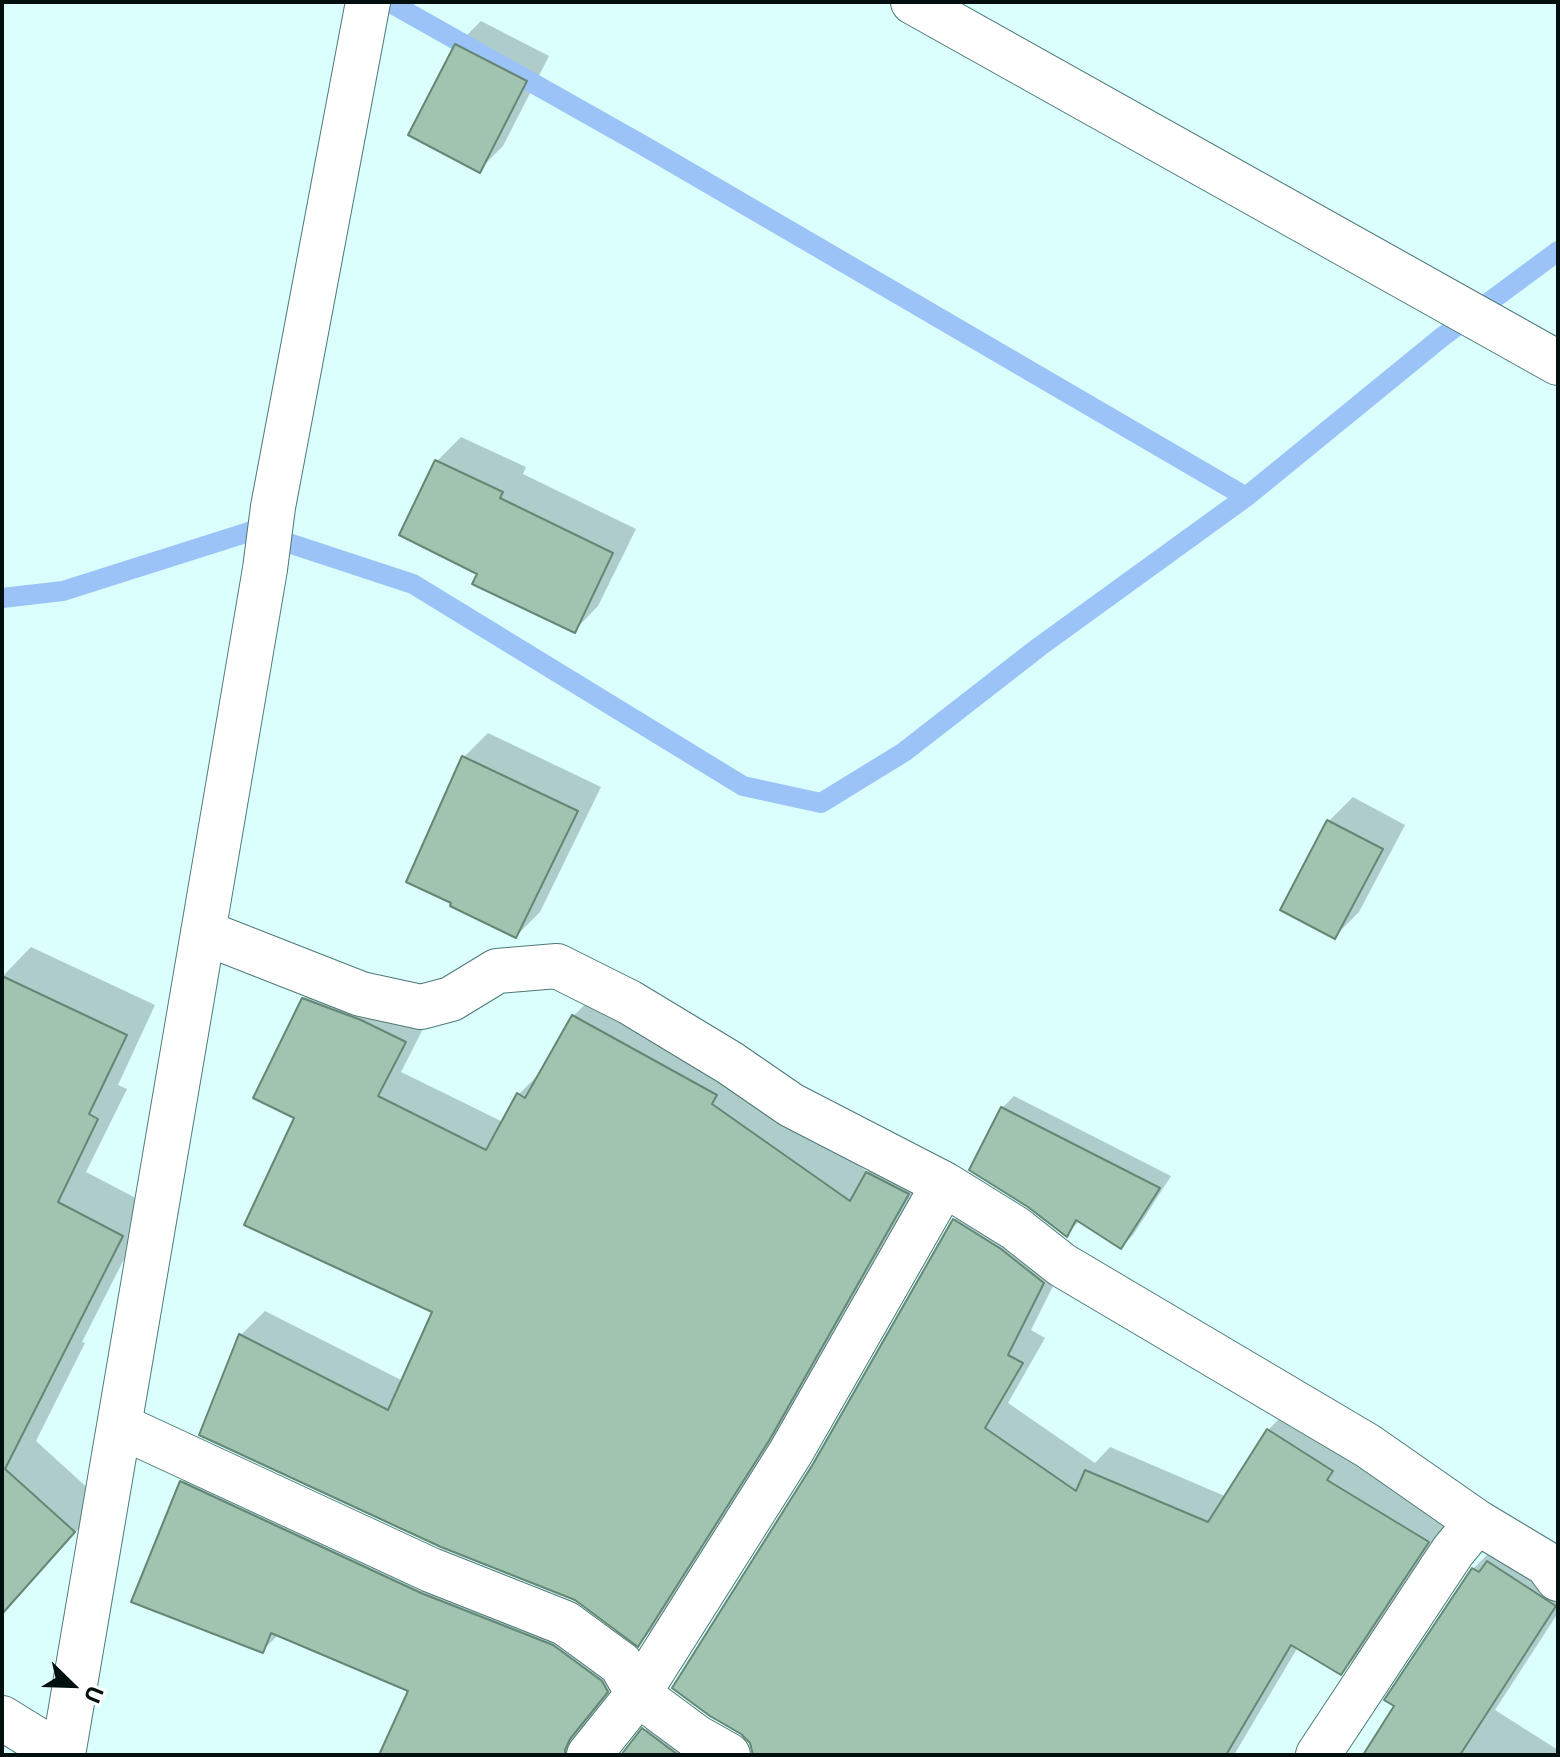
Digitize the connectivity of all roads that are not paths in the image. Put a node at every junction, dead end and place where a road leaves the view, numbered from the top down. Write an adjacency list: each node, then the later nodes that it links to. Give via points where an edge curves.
1 (913, 2): 3 (street)
2 (366, 14): 4 (street, via 273,507)
3 (1558, 363)
4 (203, 932): 5 (street, via 361,994 421,1007 451,999 497,971 557,966 629,1002 791,1105); 6 (street)
5 (944, 1184): 7 (street, via 1062,1265 1368,1446); 9 (street, via 791,1452)
6 (120, 1426): 9 (street, via 431,1570 565,1623 621,1664); 11 (street)
7 (1477, 1522): 8 (street, via 1547,1564); 14 (street)
8 (1558, 1579)
9 (638, 1694): 12 (street); 13 (street)
10 (2, 1718): 11 (street)
11 (62, 1755)
12 (589, 1755)
13 (728, 1755)
14 (1318, 1755)

